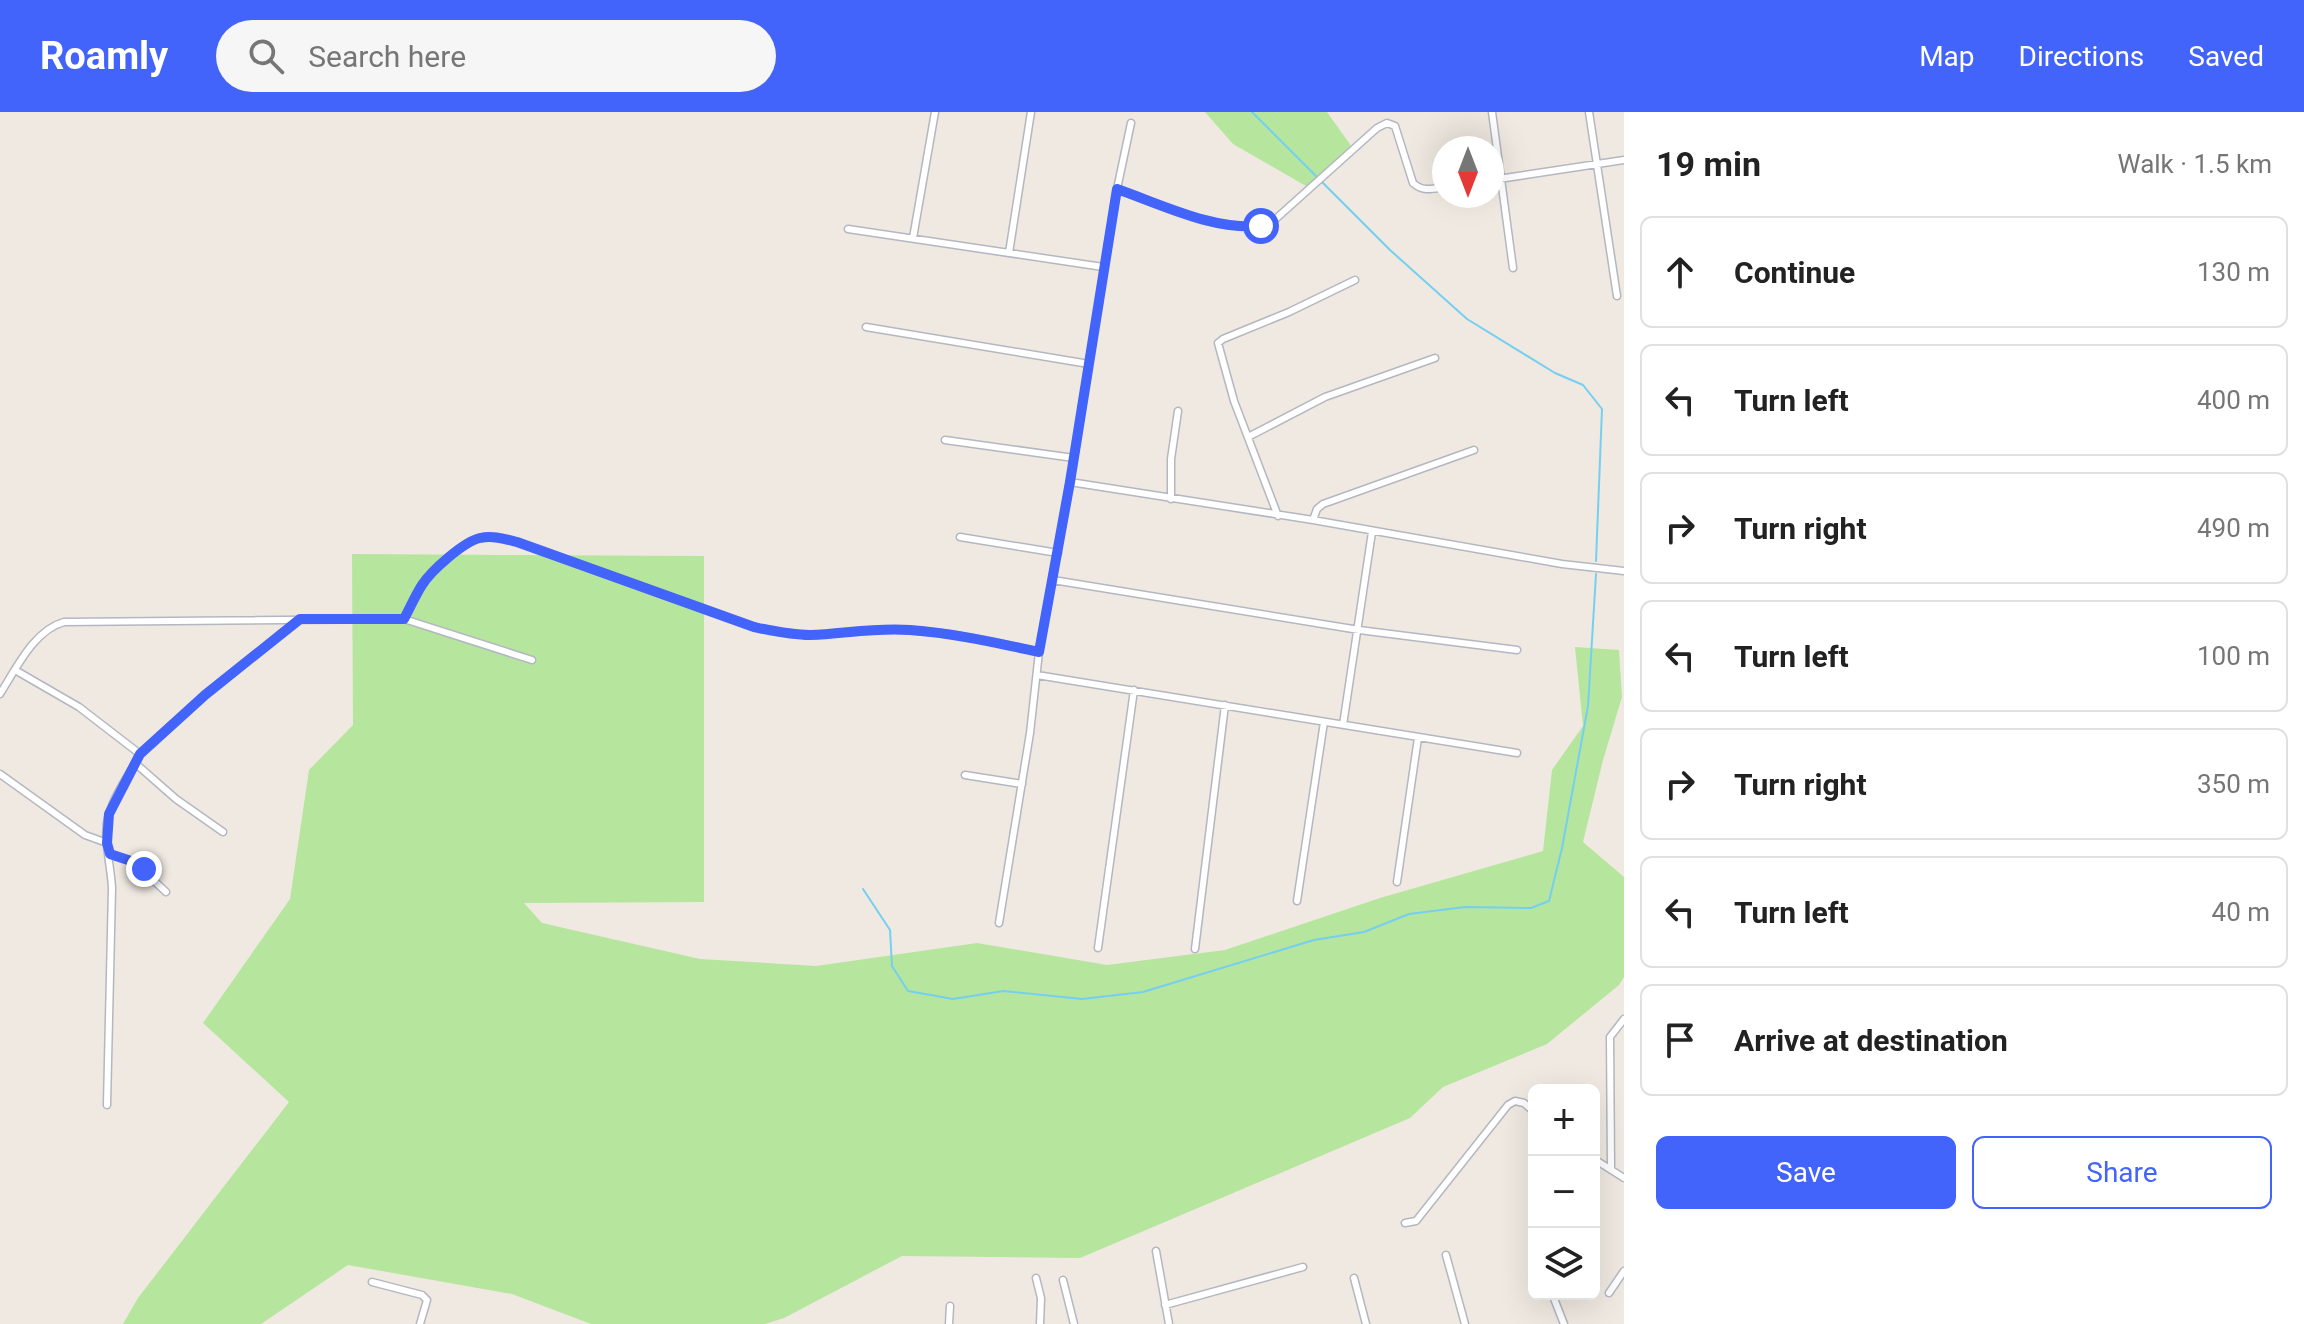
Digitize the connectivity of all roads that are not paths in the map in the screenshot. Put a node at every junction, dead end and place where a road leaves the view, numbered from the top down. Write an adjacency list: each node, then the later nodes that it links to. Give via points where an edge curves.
1 (935, 112): 14 (street)
2 (1031, 112): 15 (street)
3 (1492, 112): 6 (street)
4 (1589, 112): 8 (street)
5 (1131, 123): 11 (street)
6 (1495, 136)
7 (1624, 160): 8 (street)
8 (1597, 164): 9 (street); 19 (street)
9 (1504, 178)
10 (1432, 188): 11 (street, via 1413,183 1395,126 1387,123 1270,224 1247,227 1206,220)
11 (1117, 189): 16 (street)
12 (1504, 200): 17 (street)
13 (848, 229): 14 (street)
14 (913, 238): 15 (street)
15 (1009, 253): 16 (street)
16 (1103, 267): 22 (street)
17 (1513, 268)
18 (1355, 280): 24 (street, via 1218,343)
19 (1617, 296)
20 (866, 327): 22 (street)
21 (1435, 358): 24 (street, via 1325,397)
22 (1089, 364): 27 (street)
23 (1178, 411): 29 (street)
24 (1248, 437): 30 (street)
25 (945, 440): 27 (street)
26 (1474, 450): 31 (street, via 1323,504)
27 (1074, 458): 28 (street)
28 (1070, 482): 29 (street); 34 (street)
29 (1171, 499): 30 (street)
30 (1278, 516): 31 (street)
31 (1313, 520): 32 (street)
32 (1372, 532): 35 (street); 39 (street)
33 (960, 537): 34 (street)
34 (1058, 553): 36 (street)
35 (1624, 571)
36 (1053, 580): 39 (street); 41 (street)
37 (300, 619): 38 (street); 43 (street, via 64,622 41,634); 52 (street)
38 (404, 619): 41 (street, via 440,565 467,544 494,537 784,634 909,630); 42 (street)
39 (1359, 630): 40 (street); 49 (street)
40 (1517, 650)
41 (1039, 652): 44 (street)
42 (532, 660)
43 (15, 670): 46 (street); 52 (street, via 79,707)
44 (1037, 675): 45 (street); 56 (street)
45 (1134, 690): 47 (street); 64 (street)
46 (0, 694)
47 (1225, 705): 48 (street); 65 (street)
48 (1324, 722): 49 (street); 62 (street)
49 (1343, 725): 50 (street)
50 (1418, 738): 51 (street); 60 (street)
51 (1517, 753)
52 (140, 754): 53 (street)
53 (135, 763): 57 (street); 58 (street, via 109,814)
54 (0, 774): 58 (street, via 85,835)
55 (965, 775): 56 (street)
56 (1022, 784): 63 (street)
57 (223, 832)
58 (107, 843): 59 (street)
59 (110, 854): 61 (street, via 134,862); 67 (street)
60 (1397, 882)
61 (166, 892)
62 (1297, 901)
63 (999, 923)
64 (1098, 948)
65 (1195, 949)
66 (1624, 1019): 70 (street, via 1609,1046)
67 (107, 1105)
68 (1528, 1107): 72 (street, via 1515,1101 1508,1105 1416,1221)
69 (1600, 1162): 70 (street)
70 (1611, 1168): 71 (street)
71 (1624, 1178)
72 (1405, 1223)
73 (1156, 1251): 83 (street)
74 (1446, 1255): 91 (street)
75 (1303, 1267): 83 (street)
76 (1624, 1271): 81 (street)
77 (1036, 1278): 87 (street)
78 (1354, 1278): 90 (street)
79 (1063, 1280): 88 (street)
80 (372, 1282): 85 (street, via 422,1295 427,1300)
81 (1609, 1293)
82 (1555, 1300): 92 (street)
83 (1165, 1305): 89 (street)
84 (950, 1306): 86 (street)
85 (420, 1324)
86 (949, 1324)
87 (1040, 1324)
88 (1074, 1324)
89 (1169, 1324)
90 (1366, 1324)
91 (1465, 1324)
92 (1564, 1324)

